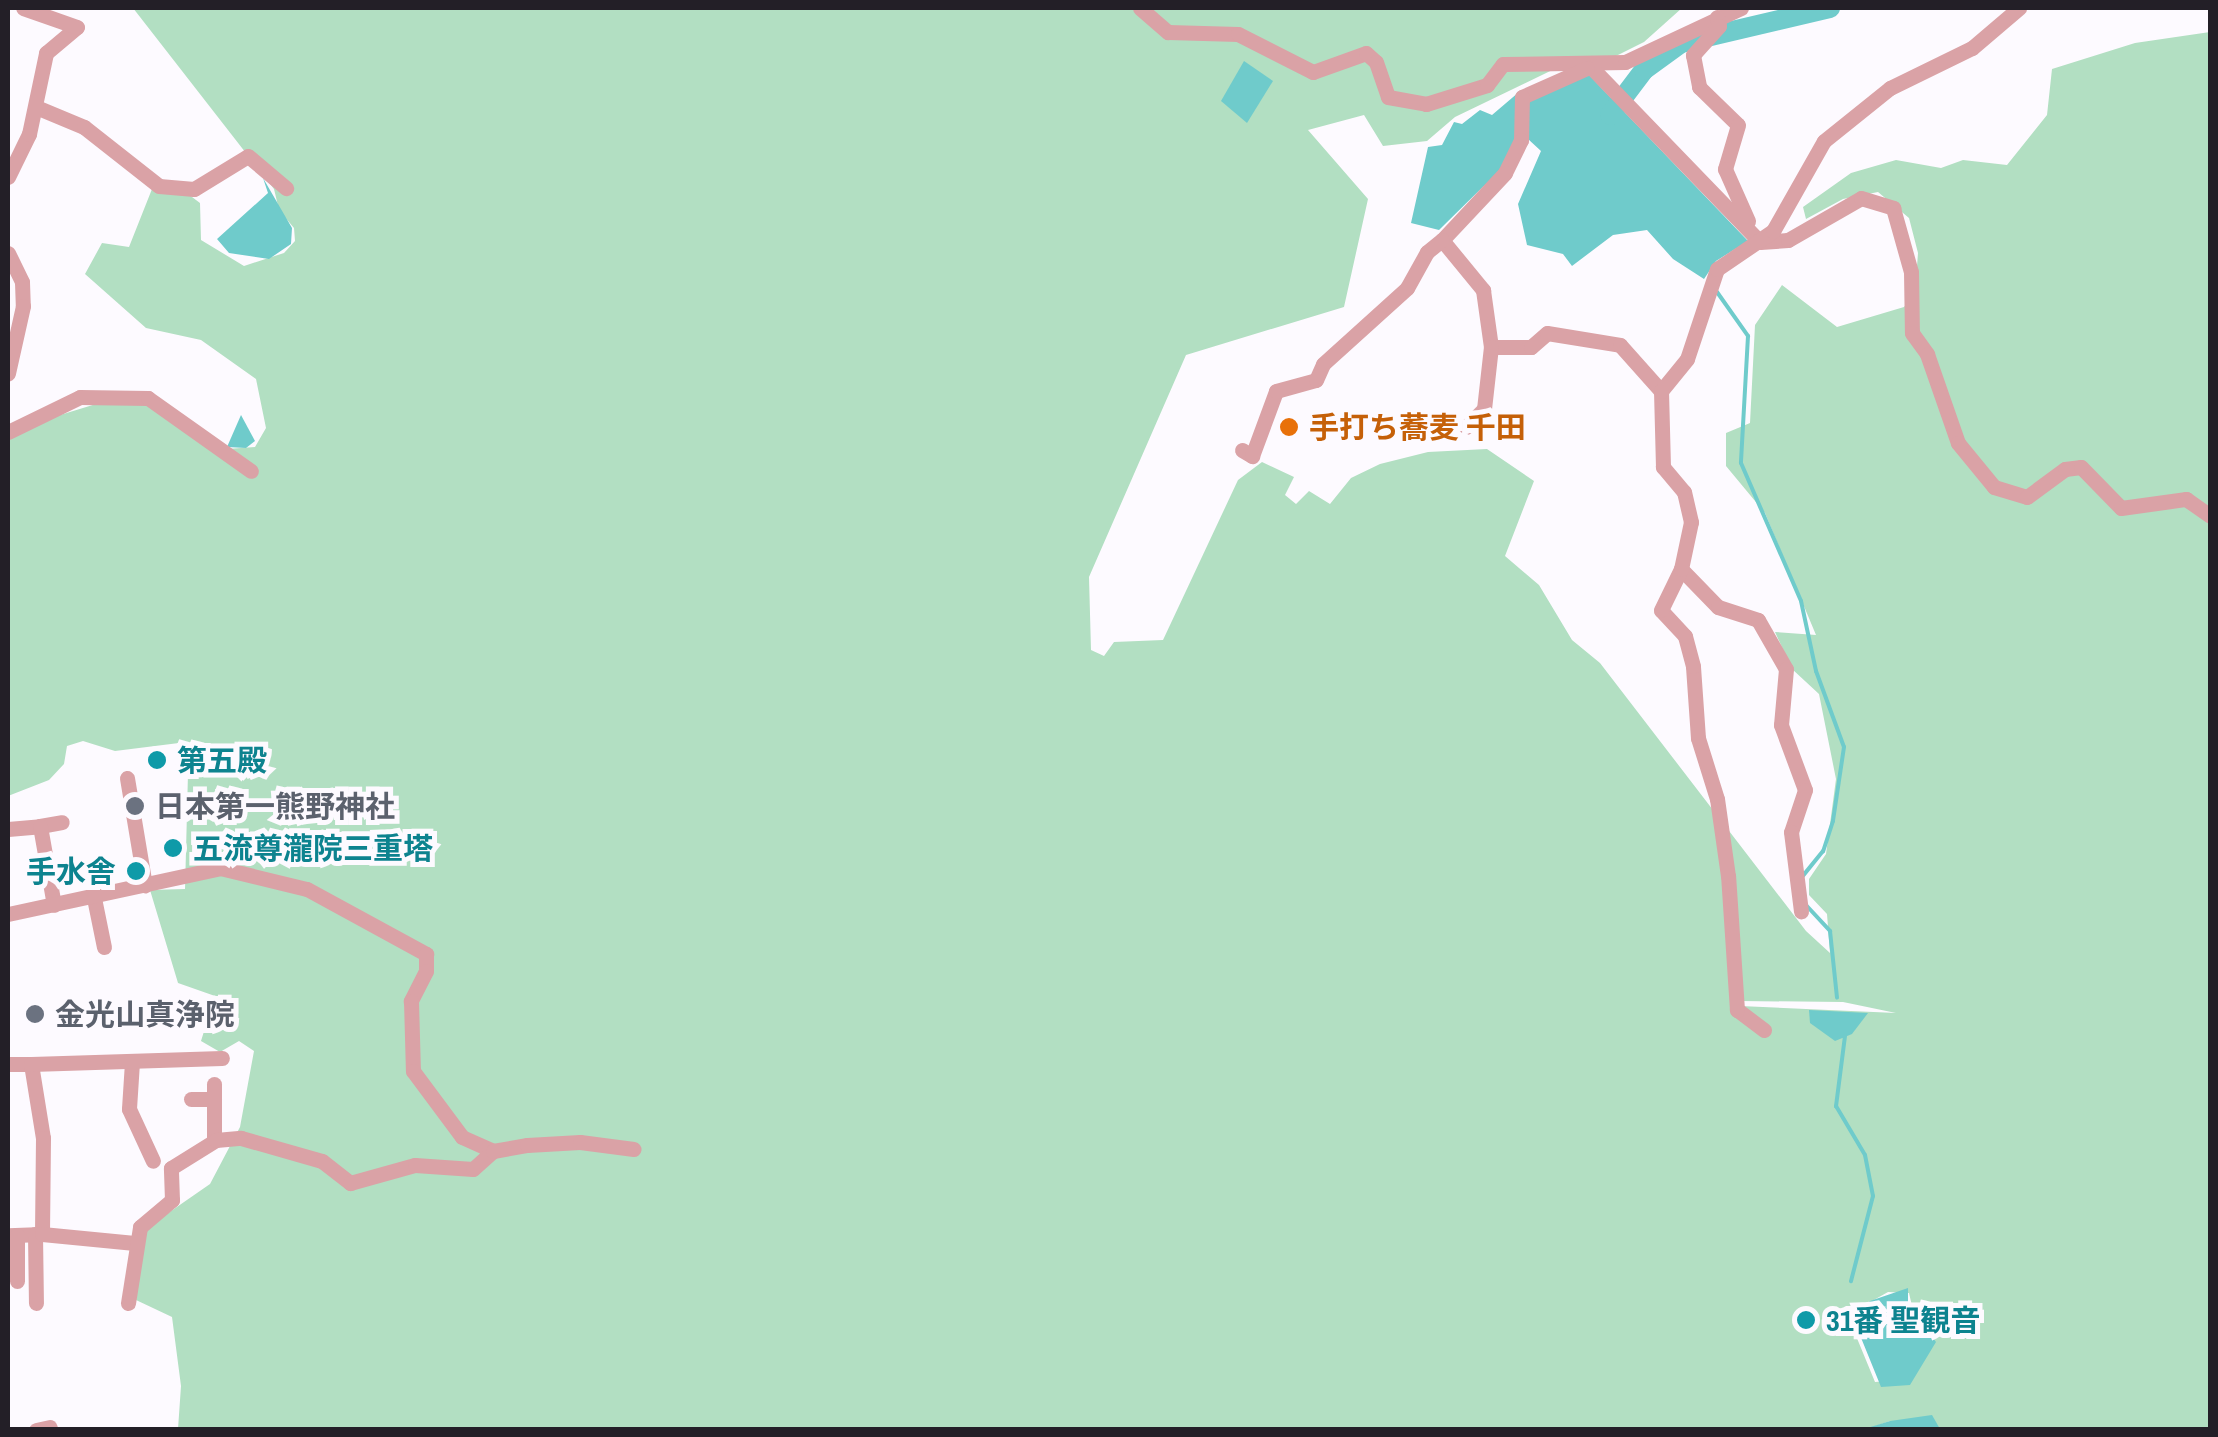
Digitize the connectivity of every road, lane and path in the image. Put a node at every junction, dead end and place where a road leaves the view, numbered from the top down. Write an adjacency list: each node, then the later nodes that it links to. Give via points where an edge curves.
1 (23, 8): 7 (street, via 77,27 46,53)
2 (1140, 8): 6 (street, via 1168,32 1238,34 1313,72 1366,53 1388,97 1402,104 1448,101 1487,84 1503,64)
3 (1740, 8): 5 (street)
4 (2019, 8): 11 (street, via 1972,48 1890,88 1824,141 1792,207)
5 (1717, 18): 6 (street, via 1625,62); 11 (street, via 1719,26 1693,55 1699,87 1738,125 1726,178)
6 (1591, 67): 10 (street, via 1522,97 1521,140 1505,173); 11 (street)
7 (36, 107): 8 (street); 9 (street, via 84,126 159,186 194,189 248,156)
8 (8, 177)
9 (286, 188)
10 (1442, 240): 13 (street, via 1483,290); 18 (street, via 1427,252 1407,288 1324,364 1316,380 1276,390 1252,456)
11 (1760, 242): 15 (street, via 1724,262 1709,283 1687,359); 20 (street, via 1788,240 1842,204 1877,198 1902,222 1912,333 1927,354 1958,443 1994,487 2027,497 2065,469 2081,467 2121,508 2186,499)
12 (8, 253): 14 (street, via 22,282)
13 (1491, 347): 15 (street, via 1532,347 1548,333 1620,345); 16 (street, via 1484,409)
14 (8, 373)
15 (1662, 391): 21 (street, via 1663,467 1690,511)
16 (1466, 426)
17 (8, 432): 19 (street, via 80,397 148,398)
18 (1242, 450)
19 (250, 471)
20 (2210, 516)
21 (1681, 569): 29 (street, via 1718,607 1758,620 1786,669 1781,726 1805,790 1792,832); 32 (street, via 1661,610 1685,636 1693,666 1698,738 1728,876 1737,1010)
22 (127, 778): 26 (street)
23 (62, 822): 24 (street)
24 (40, 826): 25 (street); 28 (street)
25 (8, 829)
26 (145, 884): 27 (street); 40 (street, via 236,867 307,889 426,954 412,1001 412,1071 462,1137)
27 (94, 898): 28 (street); 31 (street)
28 (54, 905): 30 (street)
29 (1801, 911)
30 (8, 914)
31 (104, 946)
32 (1764, 1030)
33 (222, 1058): 34 (street)
34 (132, 1062): 36 (street); 41 (street, via 129,1109)
35 (8, 1064): 36 (street)
36 (31, 1064): 42 (street, via 43,1138)
37 (191, 1099): 38 (street, via 214,1092)
38 (214, 1140): 40 (street, via 241,1138 322,1161 350,1184 416,1164 473,1169); 44 (street, via 170,1168 172,1200 140,1226)
39 (634, 1149): 40 (street, via 580,1142)
40 (493, 1150)
41 (153, 1160)
42 (38, 1234): 43 (street); 44 (street, via 85,1232); 47 (street)
43 (12, 1235): 45 (street)
44 (135, 1243): 46 (street)
45 (17, 1281)
46 (128, 1302)
47 (36, 1303)

